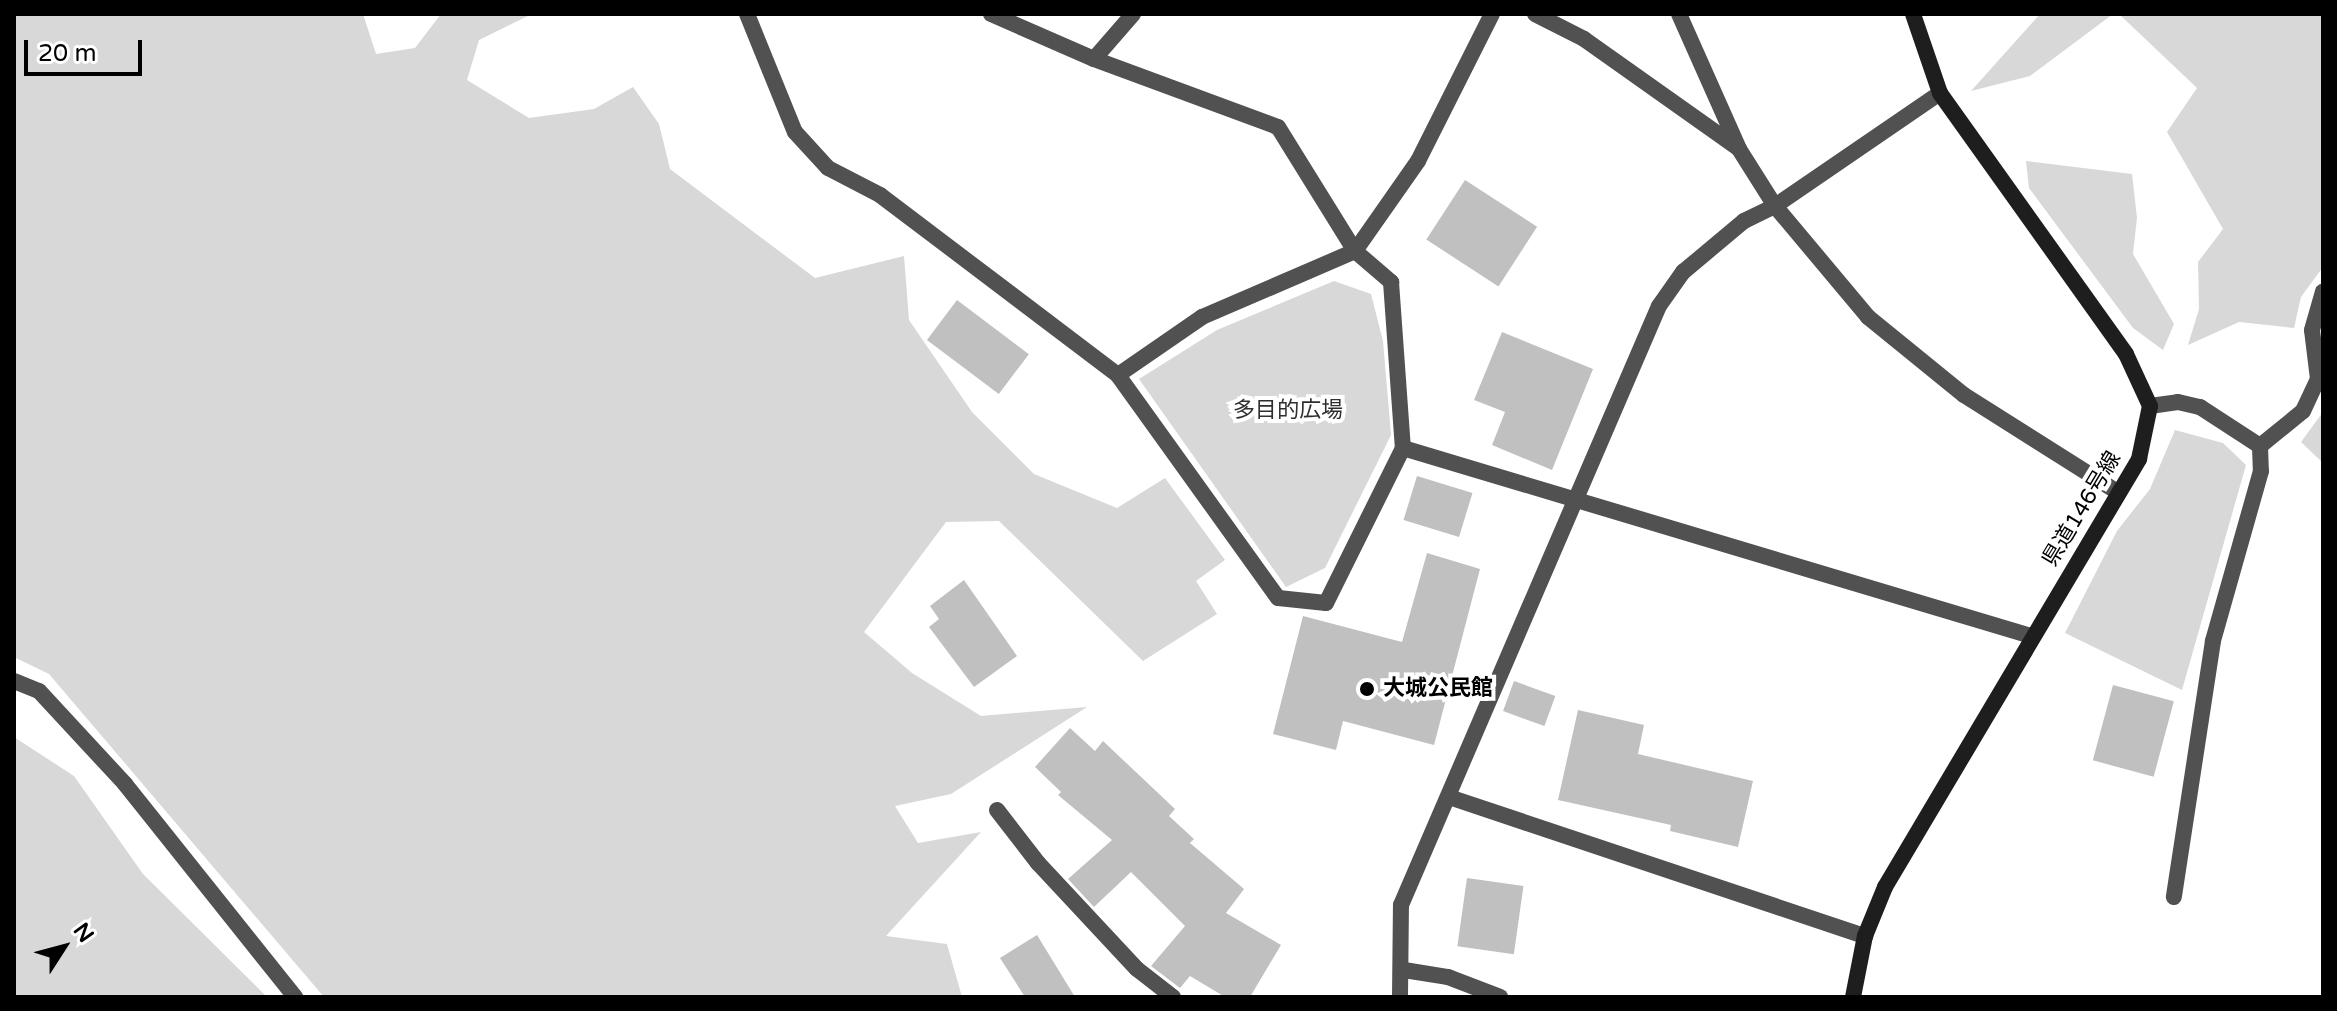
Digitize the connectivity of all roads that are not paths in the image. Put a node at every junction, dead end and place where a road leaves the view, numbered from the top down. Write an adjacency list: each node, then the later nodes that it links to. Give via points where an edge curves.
1 (747, 14): 14 (street, via 795,132 828,168 880,195)
2 (991, 14): 8 (street)
3 (1133, 14): 8 (street)
4 (1492, 14): 12 (street, via 1418,161)
5 (1535, 14): 10 (street, via 1596,48)
6 (1679, 14): 10 (street)
7 (1913, 14): 9 (main road)
8 (1094, 59): 12 (street, via 1278,127)
9 (1940, 93): 11 (street); 15 (main road, via 2126,354)
10 (1739, 149): 11 (street)
11 (1775, 206): 18 (street, via 1868,317 1964,395); 19 (street, via 1744,221 1695,262 1659,306)
12 (1355, 251): 14 (street, via 1202,317); 17 (street, via 1391,282)
13 (2323, 292): 16 (street, via 2312,330 2318,379 2303,411)
14 (1118, 375): 17 (street, via 1278,598 1326,603)
15 (2150, 406): 16 (street, via 2178,402 2200,407); 18 (main road, 県道146号線, via 2139,459)
16 (2260, 446): 24 (street, via 2261,471 2213,641)
17 (1403, 448): 19 (street)
18 (2119, 493): 20 (main road, 県道146号線)
19 (1576, 501): 20 (street); 22 (street, via 1499,665)
20 (2031, 636): 25 (main road, 県道146号線, via 1885,887)
21 (14, 681): 27 (street, via 39,691 125,784)
22 (1449, 797): 25 (street); 26 (street, via 1401,905)
23 (997, 810): 28 (street, via 1107,938)
24 (2174, 897)
25 (1865, 936): 31 (main road, 県道146号線)
26 (1404, 970): 29 (street); 30 (street, via 1448,977)
27 (295, 997)
28 (1173, 997)
29 (1400, 997)
30 (1500, 997)
31 (1853, 997)

